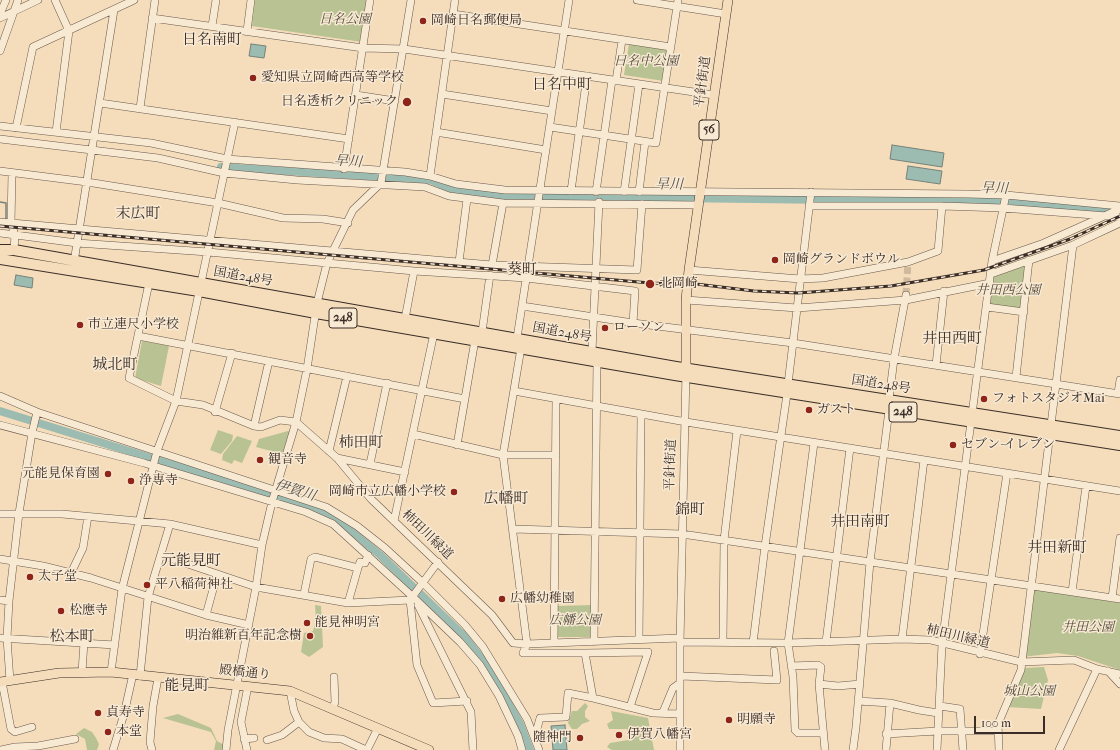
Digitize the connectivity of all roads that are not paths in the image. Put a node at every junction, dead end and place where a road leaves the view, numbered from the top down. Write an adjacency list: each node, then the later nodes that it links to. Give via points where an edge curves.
1 (6, 0): 18 (street)
2 (18, 0): 17 (street)
3 (38, 0): 17 (street)
4 (55, 0): 24 (street)
5 (134, 0): 16 (street)
6 (155, 0): 22 (street)
7 (216, 0): 23 (street)
8 (251, 0): 25 (street)
9 (370, 0): 29 (street)
10 (411, 0): 30 (street)
11 (455, 0): 19 (street)
12 (569, 0): 26 (street)
13 (637, 0): 15 (street)
14 (728, 0): 20 (main road, 平針街道 / 56)
15 (677, 3): 20 (street); 28 (street)
16 (114, 10): 24 (street); 42 (street)
17 (12, 12): 21 (street); 31 (street)
18 (0, 14)
19 (453, 14): 26 (street); 32 (street)
20 (726, 14): 40 (main road, 平針街道 / 56)
21 (0, 18)
22 (152, 18): 23 (street); 43 (street)
23 (212, 26): 25 (street)
24 (69, 31): 48 (street, via 32,47); 49 (street)
25 (247, 31): 29 (street)
26 (564, 31): 27 (street); 33 (street)
27 (622, 40): 28 (street); 35 (street)
28 (671, 47): 37 (street)
29 (363, 48): 30 (street); 39 (street)
30 (404, 49): 32 (street); 41 (street)
31 (0, 51)
32 (447, 55): 33 (street); 38 (street)
33 (558, 72): 34 (street); 44 (street)
34 (587, 76): 35 (street); 51 (street)
35 (614, 80): 36 (street); 52 (street)
36 (639, 84): 37 (street); 56 (street)
37 (665, 88): 40 (street); 57 (street, via 656,143)
38 (442, 94): 44 (street); 50 (street)
39 (356, 95): 41 (street); 55 (street)
40 (714, 95): 74 (main road, 平針街道 / 56)
41 (395, 101): 63 (street)
42 (100, 103): 43 (street); 53 (street)
43 (140, 108): 45 (street)
44 (552, 111): 47 (street)
45 (235, 122): 55 (street); 60 (street)
46 (0, 126): 48 (street)
47 (550, 127): 51 (street); 59 (street)
48 (16, 128): 49 (street)
49 (56, 132): 53 (street)
50 (436, 132): 59 (street); 66 (street)
51 (579, 132): 52 (street); 70 (street)
52 (604, 135): 56 (street); 71 (street)
53 (95, 137): 58 (street); 60 (street, via 151,143)
54 (0, 139): 58 (street)
55 (349, 139): 61 (street)
56 (631, 140): 57 (street); 72 (street)
57 (645, 142): 73 (street)
58 (92, 150): 65 (street, via 158,158); 67 (street)
59 (546, 150): 69 (street)
60 (227, 159): 61 (street); 65 (street)
61 (344, 169): 63 (street)
62 (0, 171): 64 (street)
63 (384, 171): 66 (street); 68 (street)
64 (12, 173): 67 (street); 92 (street)
65 (224, 173): 68 (street, via 298,180); 80 (street)
66 (430, 176): 69 (street, via 456,184 505,190)
67 (87, 182): 80 (street); 95 (street)
68 (382, 183): 77 (street, via 425,187); 93 (street, via 353,210)
69 (540, 190): 70 (street); 78 (street)
70 (571, 191): 71 (street)
71 (596, 192): 72 (street)
72 (624, 192): 73 (street)
73 (639, 192): 74 (street)
74 (700, 192): 75 (street); 83 (main road, 56)
75 (811, 192): 76 (street); 84 (street)
76 (1006, 195): 86 (street); 87 (street)
77 (466, 199): 81 (street); 109 (street)
78 (538, 202): 79 (street); 81 (street); 112 (street)
79 (599, 202): 82 (street); 113 (street)
80 (218, 203): 93 (street, via 283,218 323,219); 98 (street)
81 (503, 203): 111 (street)
82 (642, 204): 83 (street); 113 (street, via 637,270)
83 (698, 205): 114 (main road, 平針街道 / 56)
84 (809, 206): 85 (street); 119 (street)
85 (942, 206): 87 (street); 119 (street, via 938,251 908,262 823,278)
86 (1120, 206)
87 (1003, 208): 89 (street); 107 (street)
88 (1120, 209): 89 (street)
89 (1105, 217): 90 (street); 107 (street, via 1044,243)
90 (1120, 217)
91 (0, 222): 92 (street)
92 (11, 223): 95 (street); 97 (street)
93 (348, 223): 104 (street)
94 (1120, 223): 100 (street)
95 (79, 230): 98 (street); 99 (street)
96 (0, 233): 97 (street)
97 (15, 234): 99 (street); 102 (street)
98 (210, 240): 103 (street); 104 (street)
99 (77, 243): 103 (street); 108 (street)
100 (1073, 245): 106 (street); 157 (street)
101 (0, 250): 102 (highway, 国道248号 / 248)
102 (14, 250): 108 (highway, 国道248号 / 248)
103 (208, 252): 110 (street); 122 (street)
104 (333, 252): 109 (street); 110 (street)
105 (0, 259): 121 (highway, 国道248号 / 248)
106 (1030, 260): 116 (street); 131 (street)
107 (992, 261): 116 (street)
108 (74, 262): 122 (highway, 国道248号 / 248)
109 (459, 262): 111 (street)
110 (327, 263): 115 (street); 129 (street)
111 (492, 265): 112 (street)
112 (528, 267): 113 (street); 118 (street)
113 (596, 269): 123 (street)
114 (689, 270): 119 (street); 126 (main road, 平針街道 / 56)
115 (414, 271): 117 (street); 133 (street)
116 (991, 274): 120 (street)
117 (490, 275): 118 (street); 136 (street)
118 (526, 278): 123 (street); 127 (street)
119 (800, 279): 130 (street)
120 (990, 282): 124 (street); 128 (street)
121 (149, 283): 122 (highway, 国道248号 / 248); 138 (street)
122 (200, 287): 129 (highway, 国道248号 / 248); 142 (street)
123 (595, 287): 132 (street); 134 (street, via 635,291)
124 (944, 291): 125 (street); 149 (street)
125 (906, 297): 130 (street); 146 (street)
126 (686, 300): 130 (street); 135 (main road, 平針街道 / 56)
127 (522, 306): 132 (street); 139 (street)
128 (987, 307): 131 (street); 152 (street)
129 (317, 308): 133 (highway, 国道248号 / 248); 137 (highway, 国道248号 / 248); 150 (street)
130 (797, 308): 141 (street)
131 (1024, 312): 154 (street)
132 (594, 317): 134 (street); 144 (street)
133 (405, 319): 136 (highway, 国道248号 / 248)
134 (633, 323): 135 (street)
135 (687, 329): 141 (street); 151 (main road, 平針街道 / 56)
136 (482, 332): 139 (highway, 国道248号 / 248)
137 (434, 333): 140 (highway, 国道248号 / 248); 159 (street)
138 (138, 336): 142 (street); 165 (street, via 129,378)
139 (517, 338): 144 (highway, 国道248号 / 248)
140 (475, 340): 143 (highway, 国道248号 / 248); 163 (street)
141 (793, 343): 146 (street); 158 (street)
142 (188, 345): 145 (street); 165 (street)
143 (521, 348): 148 (highway, 国道248号 / 248); 160 (street)
144 (592, 351): 151 (highway, 国道248号 / 248)
145 (232, 353): 147 (street); 169 (street)
146 (894, 359): 149 (street); 166 (street)
147 (269, 361): 150 (street); 175 (street)
148 (597, 361): 151 (highway, 国道248号 / 248); 167 (street)
149 (936, 365): 152 (street)
150 (307, 369): 153 (street); 172 (street)
151 (686, 372): 158 (highway, 国道248号 / 248); 173 (street, 平針街道)
152 (978, 372): 154 (street); 171 (street)
153 (347, 376): 156 (street); 186 (street)
154 (1016, 378): 157 (street)
155 (1120, 380): 161 (street)
156 (387, 383): 159 (street); 193 (street)
157 (1056, 384): 161 (street); 176 (street)
158 (787, 389): 166 (highway, 国道248号 / 248); 181 (street)
159 (422, 390): 163 (street); 179 (street)
160 (514, 391): 164 (street); 189 (street)
161 (1119, 393)
162 (0, 396): 168 (street)
163 (465, 399): 183 (street)
164 (556, 399): 167 (street); 190 (street)
165 (176, 401): 169 (street, via 203,405); 187 (street)
166 (889, 405): 171 (highway, 国道248号 / 248); 188 (street)
167 (595, 406): 170 (street); 211 (street)
168 (38, 412): 178 (street); 187 (street)
169 (215, 412): 175 (street)
170 (641, 415): 173 (street); 212 (street)
171 (972, 418): 176 (highway, 国道248号 / 248); 195 (street)
172 (296, 422): 175 (street, via 280,420 261,427); 186 (street, 柿田川緑道); 200 (street)
173 (686, 422): 177 (street); 213 (street, 平針街道)
174 (0, 425): 178 (street)
175 (254, 426)
176 (1050, 430): 180 (highway, 国道248号 / 248); 184 (highway, 国道248号 / 248); 198 (street)
177 (737, 431): 181 (street); 215 (street)
178 (32, 433): 194 (street); 203 (street)
179 (413, 434): 183 (street); 196 (street)
180 (1120, 436)
181 (781, 437): 182 (street); 217 (street)
182 (814, 443): 185 (street); 218 (street)
183 (457, 445): 189 (street)
184 (1120, 445)
185 (850, 448): 188 (street); 221 (street)
186 (330, 451): 191 (street, 柿田川緑道)
187 (157, 452): 194 (street); 200 (street)
188 (884, 454): 192 (street); 225 (street)
189 (503, 455): 190 (street); 209 (street)
190 (556, 455): 210 (street)
191 (337, 458): 193 (street); 206 (street, 柿田川緑道, via 371,499)
192 (924, 460): 195 (street); 227 (street)
193 (370, 464): 196 (street)
194 (153, 466): 202 (street); 207 (street)
195 (966, 467): 197 (street); 229 (street)
196 (405, 472): 206 (street)
197 (1007, 473): 198 (street); 231 (street)
198 (1044, 479): 199 (street); 233 (street)
199 (1086, 486): 201 (street); 236 (street)
200 (275, 489): 202 (street); 232 (street, via 326,508 357,526)
201 (1120, 491)
202 (272, 502): 216 (street); 219 (street, via 306,512 333,524)
203 (19, 513): 204 (street); 205 (street); 223 (street)
204 (0, 514)
205 (88, 516): 207 (street); 228 (street, via 83,548)
206 (394, 521): 224 (street, 柿田川緑道)
207 (139, 522): 208 (street); 235 (street)
208 (170, 524): 216 (street); 220 (street)
209 (513, 529): 210 (street); 259 (street)
210 (555, 530): 211 (street); 257 (street)
211 (594, 532): 212 (street); 252 (street)
212 (640, 533): 213 (street); 249 (street)
213 (682, 534): 215 (street); 250 (street, 平針街道)
214 (1120, 538): 239 (street)
215 (724, 540): 217 (street); 253 (street)
216 (262, 545): 234 (street)
217 (765, 546): 218 (street); 254 (street)
218 (799, 551): 221 (street); 258 (street)
219 (368, 555): 226 (street, via 365,563 360,562); 240 (street)
220 (161, 556): 230 (street); 238 (street)
221 (837, 557): 225 (street); 255 (street)
222 (0, 559): 223 (street)
223 (14, 561): 228 (street); 243 (street)
224 (438, 562): 232 (street); 259 (street, 柿田川緑道, via 492,615 513,642)
225 (870, 562): 227 (street); 256 (street)
226 (358, 568): 237 (street, via 315,557 311,559); 244 (street)
227 (911, 568): 229 (street); 248 (street)
228 (71, 573): 235 (street)
229 (951, 574): 231 (street); 260 (street)
230 (216, 575): 234 (street); 245 (street)
231 (992, 580): 233 (street); 264 (street)
232 (423, 583): 240 (street); 300 (street, via 483,647)
233 (1030, 586): 236 (street); 265 (street)
234 (256, 587): 237 (street); 246 (street)
235 (122, 589): 238 (street); 261 (street)
236 (1072, 592): 239 (street)
237 (304, 594): 244 (street)
238 (148, 596): 245 (street); 272 (street)
239 (1112, 598): 241 (street)
240 (413, 599): 244 (street); 284 (street); 284 (street, via 417,665 433,703); 314 (street, via 460,642 480,666 499,696)
241 (1120, 599)
242 (0, 600): 243 (street)
243 (9, 601): 247 (street)
244 (348, 603)
245 (206, 615): 246 (street)
246 (249, 625): 280 (street)
247 (4, 638): 251 (street); 276 (street)
248 (902, 639): 256 (street, 柿田川緑道); 260 (street, 柿田川緑道, via 931,640)
249 (639, 640): 250 (street, 柿田川緑道); 252 (street, 柿田川緑道)
250 (680, 640): 253 (street, 柿田川緑道); 275 (street, 平針街道)
251 (84, 642): 261 (street); 269 (street)
252 (594, 642): 257 (street, 柿田川緑道)
253 (723, 642): 254 (street, 柿田川緑道)
254 (754, 642): 258 (street, 柿田川緑道)
255 (826, 642): 256 (street, 柿田川緑道); 258 (street, 柿田川緑道)
256 (863, 642): 278 (street)
257 (554, 643): 259 (street, 柿田川緑道)
258 (788, 643): 266 (street)
259 (527, 644): 263 (street, via 523,653)
260 (942, 644): 264 (street, 柿田川緑道); 289 (street)
261 (115, 645): 270 (street)
262 (774, 651): 275 (street, via 777,680)
263 (585, 653): 283 (street); 287 (street, via 648,652)
264 (980, 654): 265 (street, 柿田川緑道)
265 (1021, 662): 267 (street, 柿田川緑道, via 1074,660); 296 (street, via 1017,681 998,724)
266 (791, 666): 277 (street, via 818,665 821,667); 298 (street, via 795,730 798,733)
267 (1097, 670): 268 (street, 柿田川緑道); 323 (street)
268 (1108, 671): 271 (street, 柿田川緑道); 279 (street)
269 (82, 672): 270 (main road, 殿橋通り); 276 (main road, 殿橋通り)
270 (111, 672): 272 (main road, 殿橋通り)
271 (1120, 674)
272 (136, 675): 274 (main road, 殿橋通り); 307 (street)
273 (334, 677): 288 (street)
274 (158, 678): 280 (main road, 殿橋通り); 308 (street, via 150,742)
275 (681, 680): 290 (street, via 673,688); 291 (street, 平針街道)
276 (4, 682): 293 (street, via 11,729 15,732)
277 (819, 684): 278 (street); 298 (street)
278 (860, 684): 285 (street)
279 (1120, 684)
280 (237, 685): 281 (main road, 殿橋通り); 309 (street)
281 (248, 686): 282 (main road, 殿橋通り); 302 (street, via 241,722)
282 (290, 691): 288 (main road, 殿橋通り); 292 (street)
283 (593, 698): 287 (street); 300 (street, via 568,693 566,717 540,718)
284 (467, 701): 313 (street, via 471,712)
285 (858, 701): 286 (street); 318 (street)
286 (890, 703): 289 (street, via 919,710); 299 (street)
287 (630, 707): 290 (street, via 653,713)
288 (333, 708): 294 (main road, 殿橋通り)
289 (939, 709): 295 (street); 297 (street, via 960,709)
290 (662, 712): 291 (street)
291 (680, 714): 316 (street, 平針街道)
292 (299, 722): 304 (street, via 282,735); 311 (street, via 309,732 324,738 342,739)
293 (32, 727)
294 (378, 728): 311 (street); 312 (main road, 殿橋通り)
295 (938, 731): 297 (street); 299 (street); 320 (street)
296 (998, 731): 297 (street); 322 (street)
297 (961, 732): 321 (street)
298 (823, 733): 317 (street)
299 (886, 734): 319 (street)
300 (535, 736): 315 (street)
301 (254, 738): 302 (street)
302 (244, 739): 310 (street)
303 (75, 740): 305 (street)
304 (267, 740)
305 (15, 749): 306 (street)
306 (1, 750)
307 (113, 750)
308 (152, 750)
309 (226, 750)
310 (247, 750)
311 (366, 750)
312 (429, 750)
313 (473, 750)
314 (522, 750)
315 (539, 750)
316 (680, 750)
317 (825, 750)
318 (853, 750)
319 (886, 750)
320 (937, 750)
321 (963, 750)
322 (999, 750)
323 (1059, 750)

